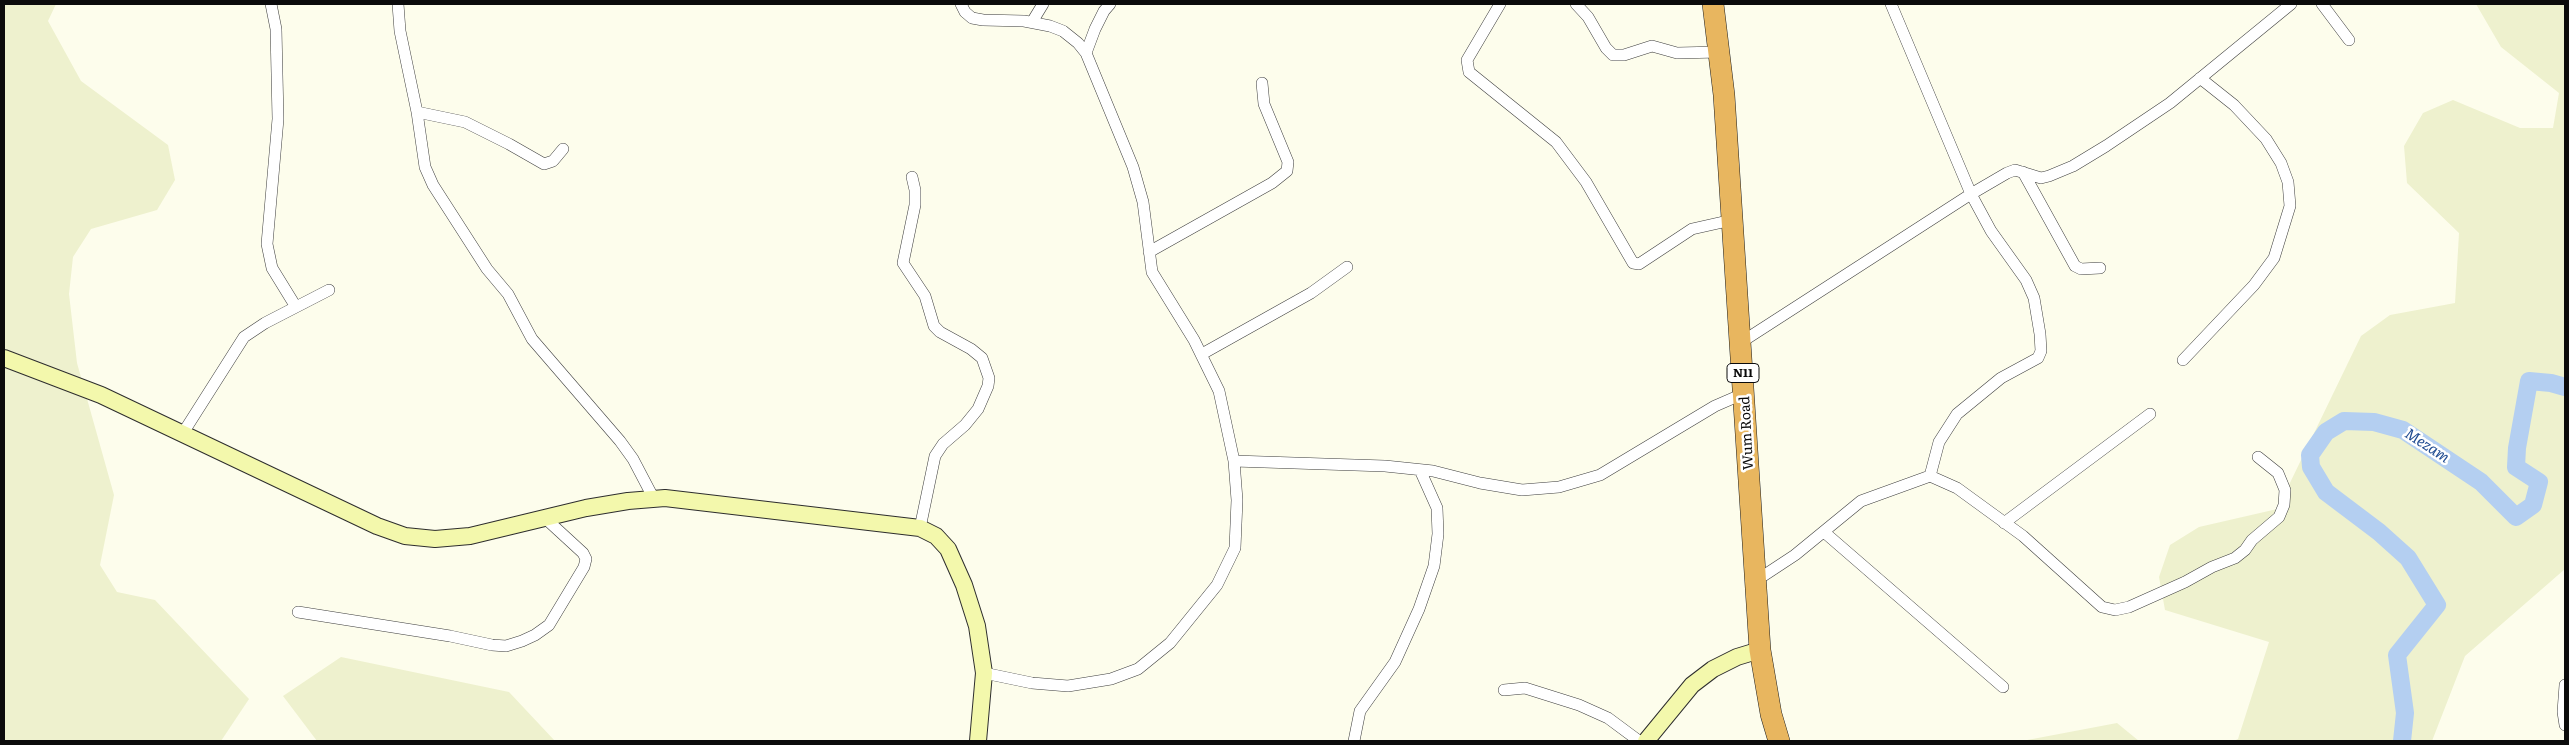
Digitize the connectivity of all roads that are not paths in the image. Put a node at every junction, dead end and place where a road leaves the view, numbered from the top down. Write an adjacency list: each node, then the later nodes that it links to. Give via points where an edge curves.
1 (271, 4): 28 (street, via 276,29 278,119 267,244 272,268)
2 (398, 4): 18 (street, via 400,31)
3 (961, 4): 12 (street, via 964,12 972,18)
4 (1110, 4): 15 (street)
5 (1500, 4): 23 (street, via 1467,60 1469,72 1556,142 1586,182 1633,263 1639,264 1692,229)
6 (1576, 4): 14 (street, via 1613,55 1652,46 1677,53)
7 (1713, 4): 14 (highway, Wum Road / N11)
8 (1892, 4): 22 (street)
9 (2291, 4): 16 (street)
10 (2322, 4): 13 (street)
11 (1042, 7): 12 (street)
12 (1037, 23): 15 (street, via 1063,31)
13 (2349, 40)
14 (1719, 52): 23 (highway, Wum Road / N11)
15 (1086, 53): 24 (street, via 1133,167 1143,202)
16 (2200, 78): 20 (street, via 2151,116 2073,166 2041,178); 32 (street, via 2234,105 2266,139 2288,182 2290,206 2274,258 2254,285)
17 (1262, 82): 24 (street, via 1264,104 1288,162 1287,171)
18 (417, 112): 19 (street, via 464,122 544,164 553,161); 40 (street, via 425,167 432,186 487,269 508,294 532,339 620,441)
19 (563, 148)
20 (2023, 172): 22 (street, via 2015,170); 26 (street, via 2075,266 2081,269)
21 (912, 178): 43 (street, via 916,190 915,205 903,263 925,296 934,326 982,358 989,378 978,409 943,444 936,456)
22 (1971, 194): 29 (street); 39 (street, via 1991,231 2026,280 2034,298 2041,351 2038,358 2001,378 1956,414 1939,442)
23 (1732, 220): 29 (highway, Wum Road / N11)
24 (1149, 252): 30 (street, via 1152,272)
25 (1347, 267): 30 (street, via 1311,294)
26 (2100, 268)
27 (329, 290): 28 (street)
28 (296, 307): 35 (street, via 244,337)
29 (1740, 343): 33 (highway, Wum Road / N11)
30 (1202, 354): 37 (street, via 1218,391)
31 (4, 358): 35 (street)
32 (2183, 360)
33 (1745, 393): 38 (street, via 1715,406 1600,475 1579,482 1522,490); 45 (highway, Wum Road / N11)
34 (2150, 414): 42 (street)
35 (183, 433): 41 (street, via 377,526 405,536 435,539 470,536)
36 (2258, 457): 42 (street, via 2278,473 2285,490 2279,517 2235,558 2212,566 2129,608 2115,610 2102,607)
37 (1234, 461): 38 (street); 48 (street, via 1236,548 1217,585 1170,643 1138,669 1111,679 1068,686)
38 (1420, 470): 54 (street, via 1437,508 1434,566 1395,662 1360,711)
39 (1930, 476): 42 (street, via 1957,488); 44 (street, via 1861,501)
40 (654, 499): 41 (street, via 603,505); 43 (street)
41 (546, 519): 46 (street, via 586,559 574,588 549,625 522,641 506,646 492,645)
42 (2004, 523)
43 (920, 528): 48 (street, via 936,536 948,549 960,576 977,626)
44 (1824, 532): 45 (street); 50 (street)
45 (1754, 582): 47 (highway, Wum Road / N11)
46 (298, 612)
47 (1760, 650): 56 (street, via 1713,669 1692,685); 57 (highway, Wum Road / N11)
48 (984, 674): 53 (street)
49 (2565, 685): 52 (street)
50 (2003, 688)
51 (1504, 690): 55 (street, via 1526,688 1579,705 1608,718)
52 (2565, 725)
53 (978, 741)
54 (1354, 741)
55 (1639, 741)
56 (1646, 741)
57 (1779, 741)

